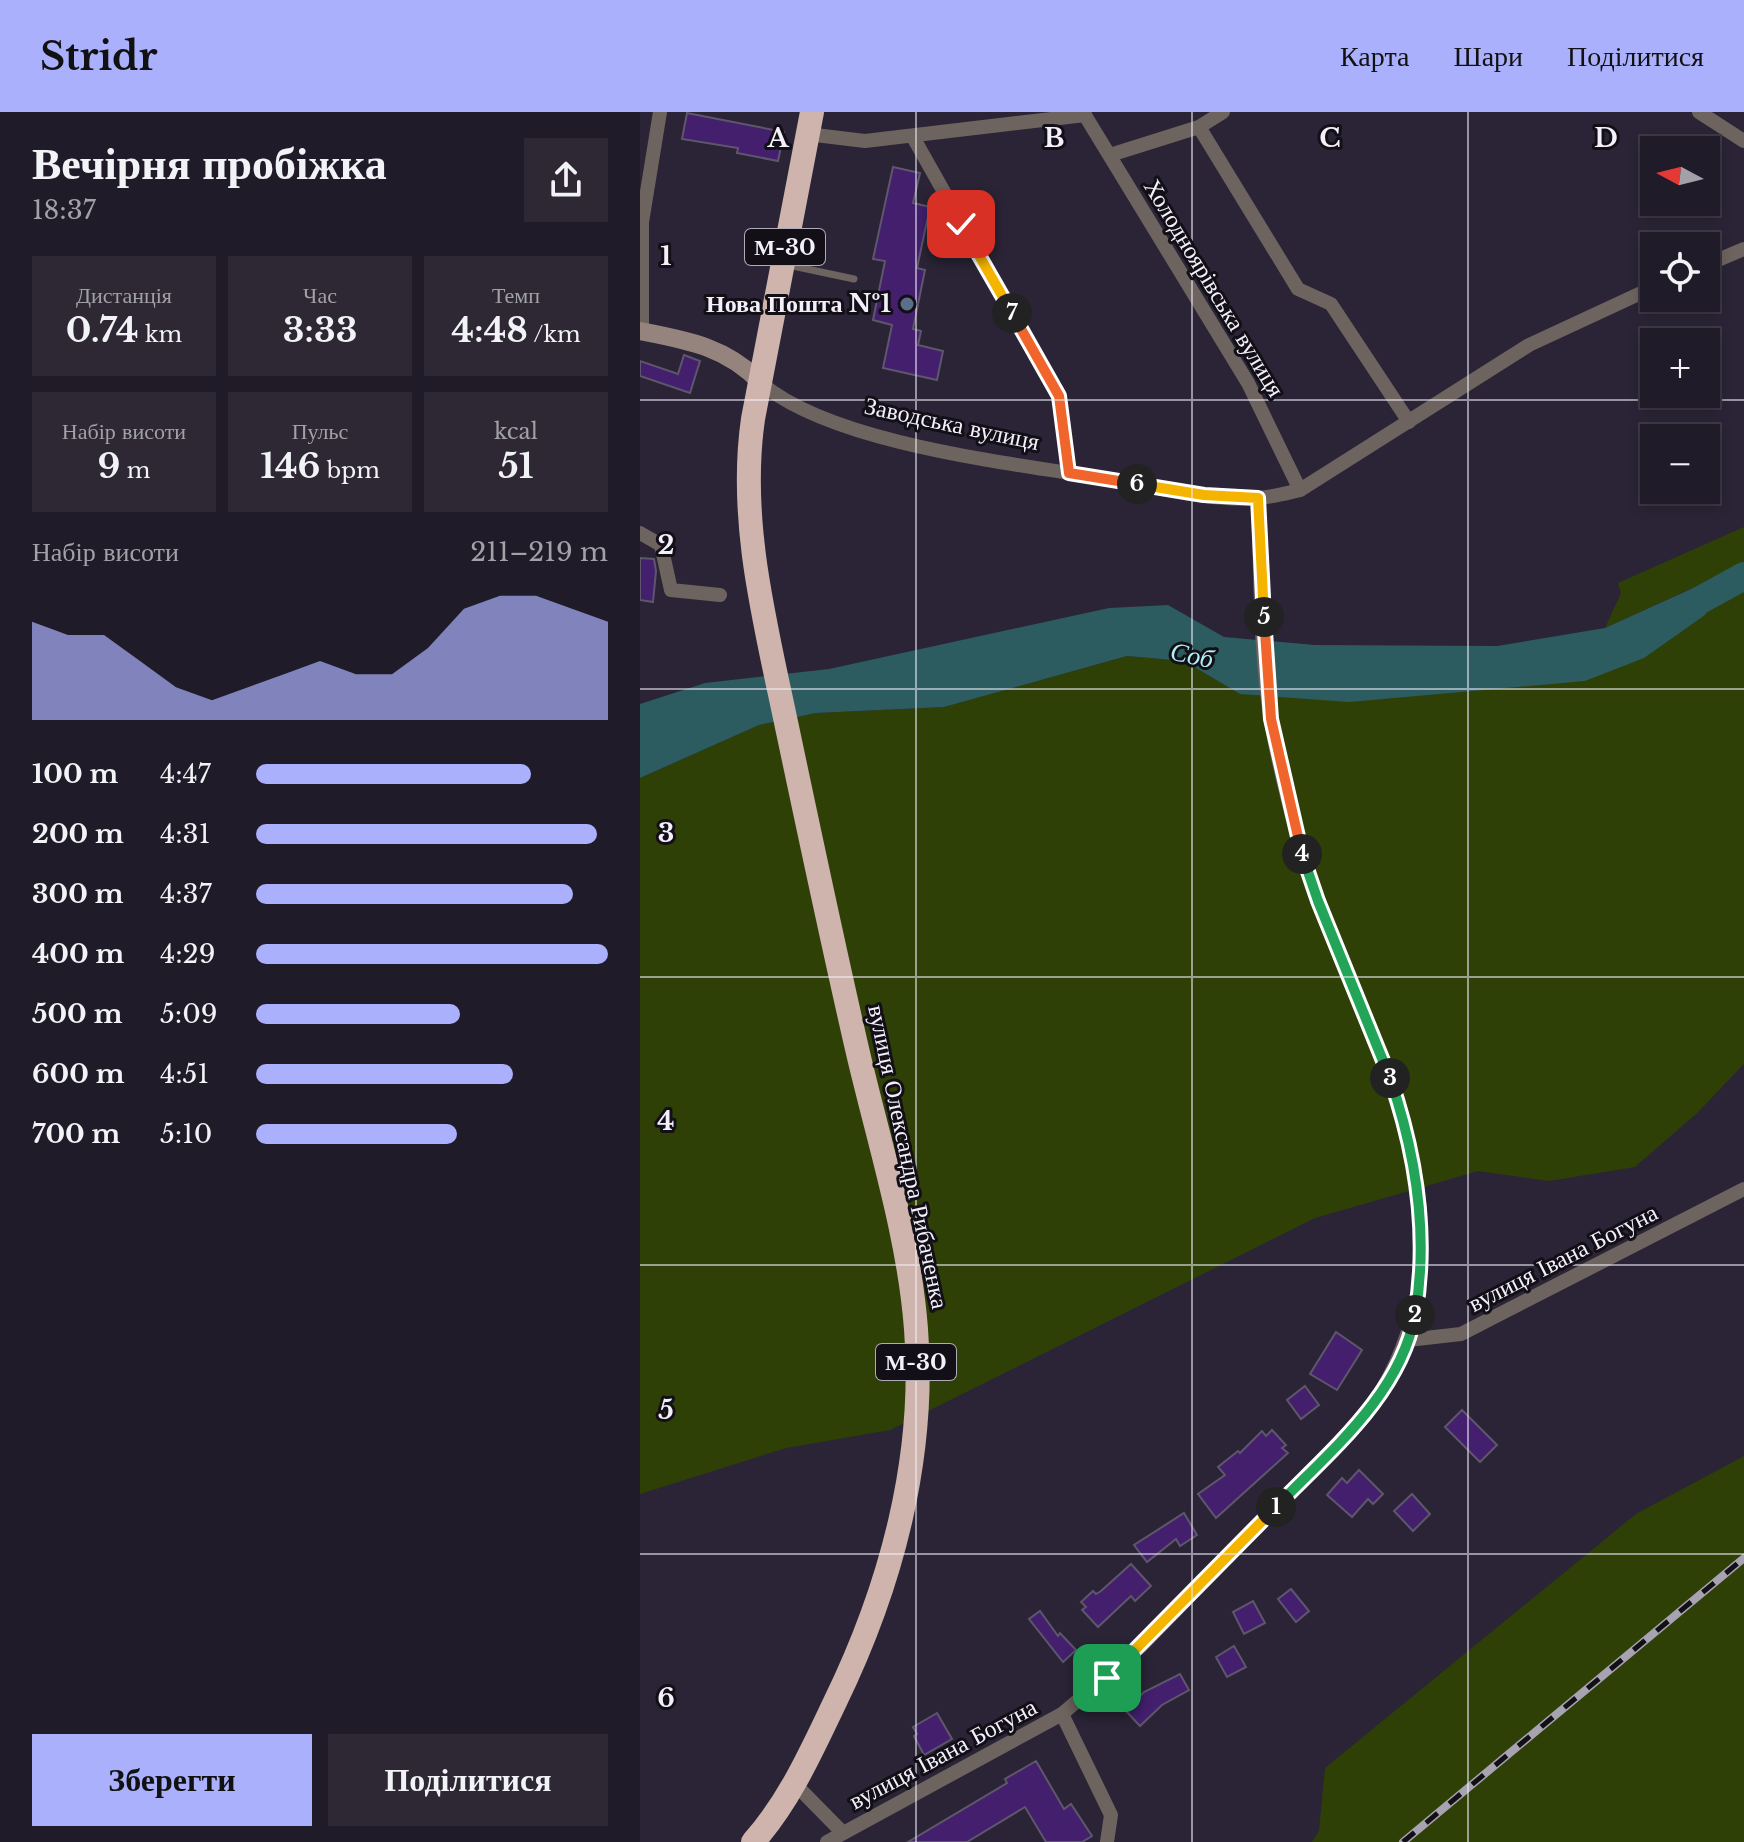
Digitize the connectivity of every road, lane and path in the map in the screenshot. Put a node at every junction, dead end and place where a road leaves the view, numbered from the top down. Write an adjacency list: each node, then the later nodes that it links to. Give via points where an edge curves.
1 (660, 112): 15 (street, via 642,222)
2 (1223, 112): 6 (street)
3 (1699, 112): 8 (street)
4 (1084, 113): 7 (street); 9 (street, Холодноярівська вулиця)
5 (809, 123): 7 (street, via 865,141); 12 (highway, М-30)
6 (1199, 127): 9 (street); 17 (street, via 1298,289 1331,304)
7 (913, 137): 18 (street, via 1059,396)
8 (1744, 141)
9 (1110, 155): 19 (street, Холодноярівська вулиця, via 1248,383)
10 (1744, 249): 11 (street)
11 (1720, 259)
12 (782, 263): 13 (lane); 16 (highway, М-30)
13 (854, 279)
14 (1640, 293): 17 (street, Заводська вулиця, via 1529,345)
15 (641, 331): 16 (street, Заводська вулиця, via 727,354)
16 (761, 383): 18 (street, Заводська вулиця, via 794,407 878,436); 26 (highway, вулиця Олександра Рибаченка / М-30, via 748,455 761,604 829,929 907,1262 916,1329 911,1462 898,1532 878,1604)
17 (1409, 422): 19 (street, Заводська вулиця)
18 (1069, 473): 20 (street, Заводська вулиця, via 1204,495)
19 (1300, 490): 20 (street, Заводська вулиця)
20 (1258, 498): 24 (street, via 1271,719 1304,859 1387,1067 1412,1151 1421,1249 1420,1288)
21 (640, 533): 22 (street, via 661,545 671,590)
22 (720, 595)
23 (1744, 1189): 24 (street, вулиця Івана Богуна, via 1461,1334)
24 (1408, 1340): 25 (street, вулиця Івана Богуна, via 1365,1416 1133,1654)
25 (1062, 1714): 27 (street, вулиця Івана Богуна); 30 (street, via 1111,1815)
26 (793, 1782): 27 (street); 28 (highway, вулиця Олександра Рибаченка / М-30)
27 (843, 1833): 29 (street, вулиця Івана Богуна)
28 (753, 1842)
29 (827, 1842)
30 (1107, 1842)

